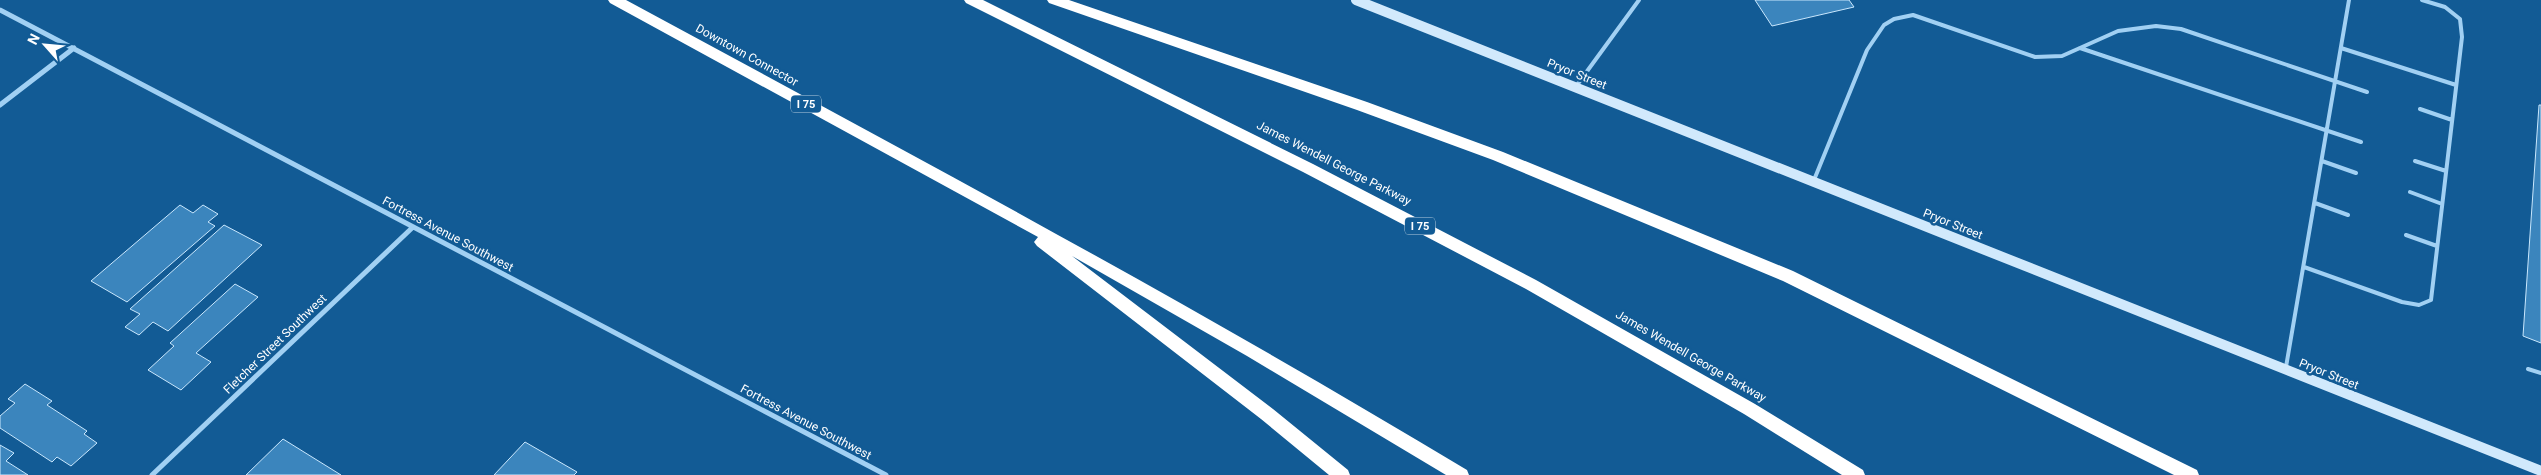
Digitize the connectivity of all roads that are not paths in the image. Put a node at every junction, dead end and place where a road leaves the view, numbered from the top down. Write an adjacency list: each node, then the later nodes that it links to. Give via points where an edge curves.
1 (615, 0): 29 (highway, Downtown Connector / I 75)
2 (970, 0): 43 (highway, James Wendell George Parkway / I 75, via 1363,195 1569,304 1768,418)
3 (1054, 0): 44 (highway, via 1498,156 1788,276)
4 (1356, 0): 14 (main road, Pryor Street)
5 (1639, 0): 14 (lane)
6 (2350, 0): 11 (lane)
7 (2422, 0): 13 (lane, via 2445,8 2460,18 2462,36)
8 (0, 10): 9 (street, Fortress Avenue Southwest)
9 (74, 48): 16 (street); 31 (street, Fortress Avenue Southwest)
10 (2080, 48): 12 (lane, via 2118,31 2156,26 2181,29); 19 (lane); 25 (lane, via 2062,56 2035,57 1913,15 1882,25 1865,57)
11 (2341, 48): 12 (lane); 13 (lane)
12 (2335, 81): 15 (lane); 19 (lane)
13 (2456, 85): 18 (lane)
14 (1576, 87): 25 (main road, Pryor Street)
15 (2368, 92)
16 (0, 105)
17 (2420, 109): 18 (lane)
18 (2452, 120): 23 (lane)
19 (2327, 131): 20 (lane); 22 (lane)
20 (2361, 142)
21 (2415, 160): 23 (lane)
22 (2322, 161): 24 (lane); 27 (lane)
23 (2446, 171): 28 (lane)
24 (2356, 173)
25 (1813, 182): 36 (main road, Pryor Street)
26 (2410, 192): 28 (lane)
27 (2315, 203): 30 (lane); 34 (lane)
28 (2442, 204): 33 (lane)
29 (997, 208): 41 (highway); 42 (highway, I 75, via 1350,406)
30 (2348, 215)
31 (412, 227): 39 (street, Fletcher Street Southwest); 40 (street, Fortress Avenue Southwest)
32 (2406, 235): 33 (lane)
33 (2437, 246): 34 (lane, via 2431,300 2419,306)
34 (2304, 267): 36 (lane)
35 (2528, 369): 37 (lane)
36 (2285, 370): 38 (main road, Pryor Street)
37 (2541, 373)
38 (2541, 472)
39 (152, 475)
40 (886, 475)
41 (1342, 475)
42 (1461, 475)
43 (1857, 475)
44 (2191, 475)

